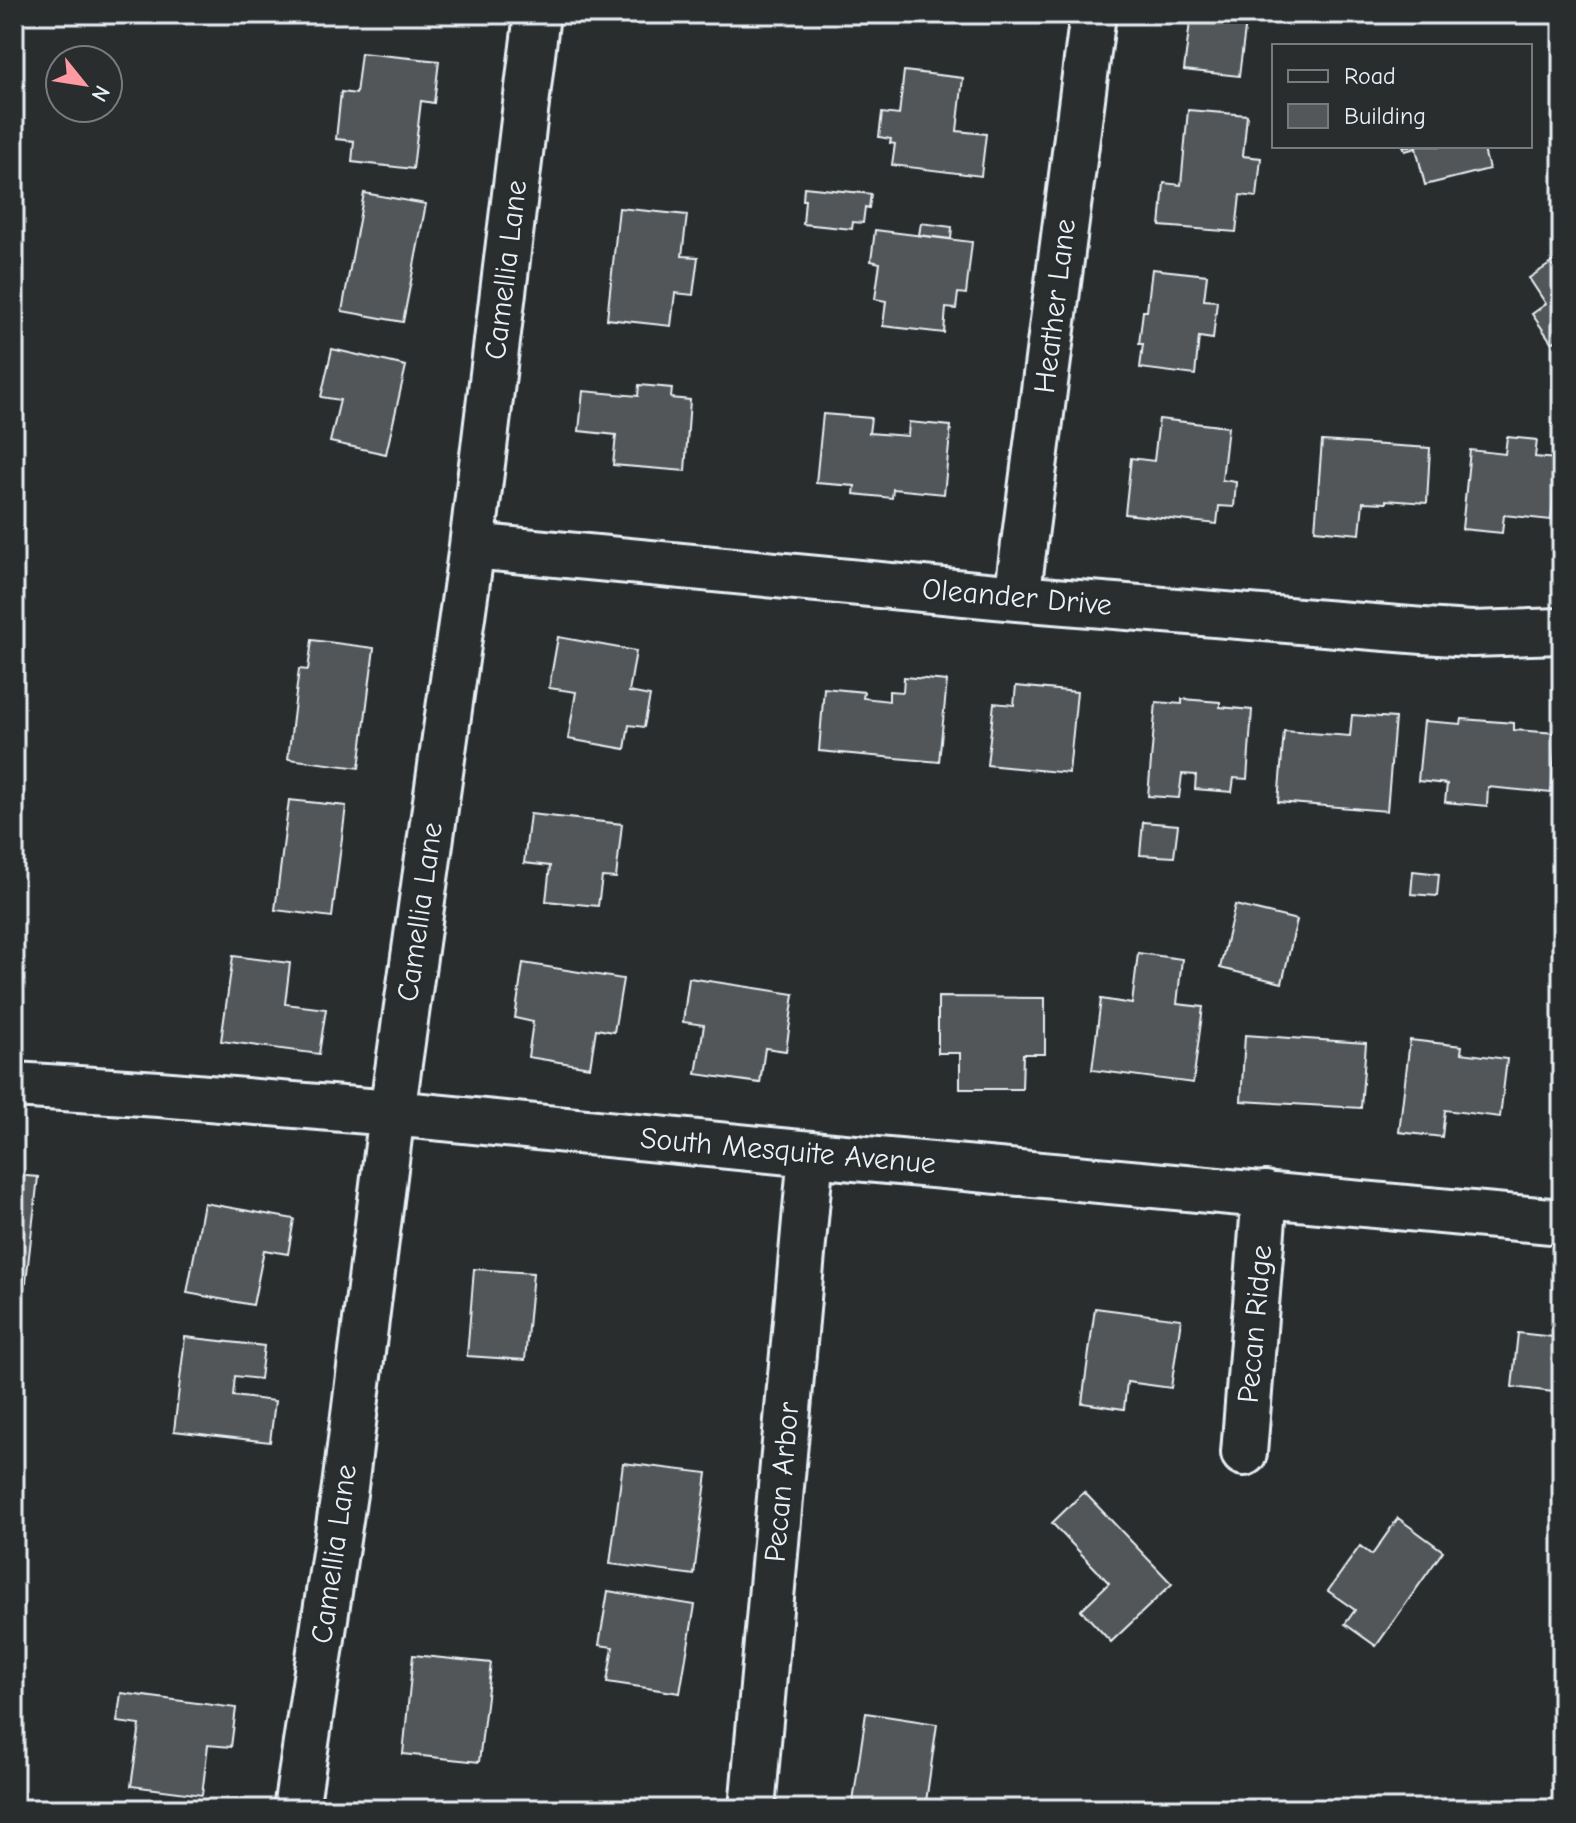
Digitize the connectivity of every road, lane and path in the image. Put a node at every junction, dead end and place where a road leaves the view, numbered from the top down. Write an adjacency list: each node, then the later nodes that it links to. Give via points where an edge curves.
1 (537, 14): 3 (street, Camellia Lane)
2 (1093, 14): 4 (street, Heather Lane)
3 (472, 546): 4 (street, Oleander Drive); 7 (street, Camellia Lane)
4 (1017, 598): 5 (street, Oleander Drive, via 1472,634)
5 (1562, 631)
6 (14, 1085): 7 (street, South Mesquite Avenue)
7 (392, 1113): 8 (street, South Mesquite Avenue); 12 (street, Camellia Lane, via 345,1487)
8 (811, 1154): 9 (street, South Mesquite Avenue); 13 (street, Pecan Arbor)
9 (1265, 1194): 10 (street, South Mesquite Avenue); 11 (street, Pecan Ridge)
10 (1562, 1222)
11 (1244, 1453)
12 (296, 1809)
13 (752, 1809)

